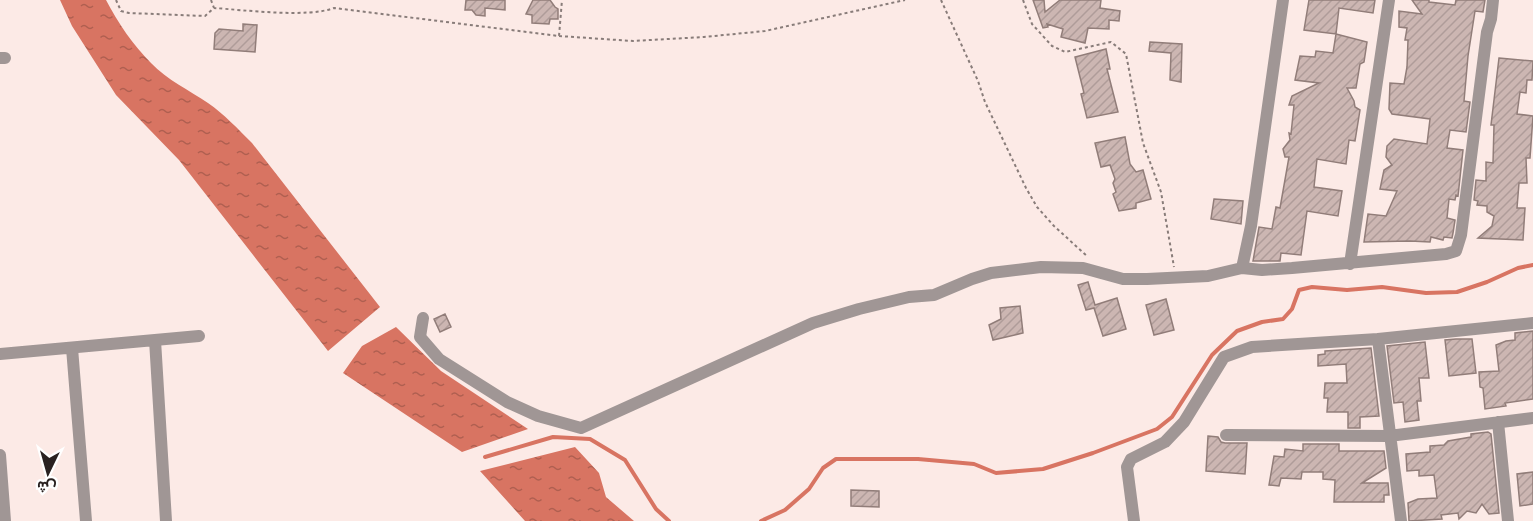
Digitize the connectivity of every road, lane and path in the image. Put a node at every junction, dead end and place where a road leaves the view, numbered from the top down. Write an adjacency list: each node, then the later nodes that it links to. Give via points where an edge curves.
1 (116, 0): 10 (path, via 121,11 129,12 205,16)
2 (211, 0): 10 (path)
3 (562, 0): 11 (path)
4 (905, 0): 11 (path, via 765,31 633,41)
5 (941, 0): 12 (path, via 1037,207)
6 (1023, 0): 15 (path, via 1032,24 1052,46 1065,52 1111,42 1126,54 1143,143 1161,192)
7 (1283, 0): 14 (street)
8 (1389, 0): 13 (street)
9 (1493, 0): 13 (street, via 1456,251)
10 (214, 8): 11 (path, via 324,12 334,8)
11 (559, 36)
12 (1093, 261)
13 (1350, 264): 14 (street)
14 (1242, 268): 15 (street, via 1208,276)
15 (1175, 277): 16 (street, via 1123,279 1083,268 1041,267 991,273 934,296 909,297 813,324 581,428 507,402 439,359 420,337)
16 (423, 318)
17 (1533, 323): 19 (street)
18 (200, 336): 20 (street)
19 (1378, 339): 26 (street); 31 (street, via 1252,347 1224,357 1184,423 1165,442 1131,459 1127,467)
20 (155, 340): 21 (street); 30 (street)
21 (72, 348): 22 (street); 29 (street)
22 (0, 354)
23 (1533, 418): 24 (street)
24 (1498, 422): 26 (street); 33 (street)
25 (1226, 435): 26 (street)
26 (1389, 436): 32 (street)
27 (0, 456): 28 (street)
28 (5, 521)
29 (87, 521)
30 (166, 521)
31 (1134, 521)
32 (1401, 521)
33 (1508, 521)

